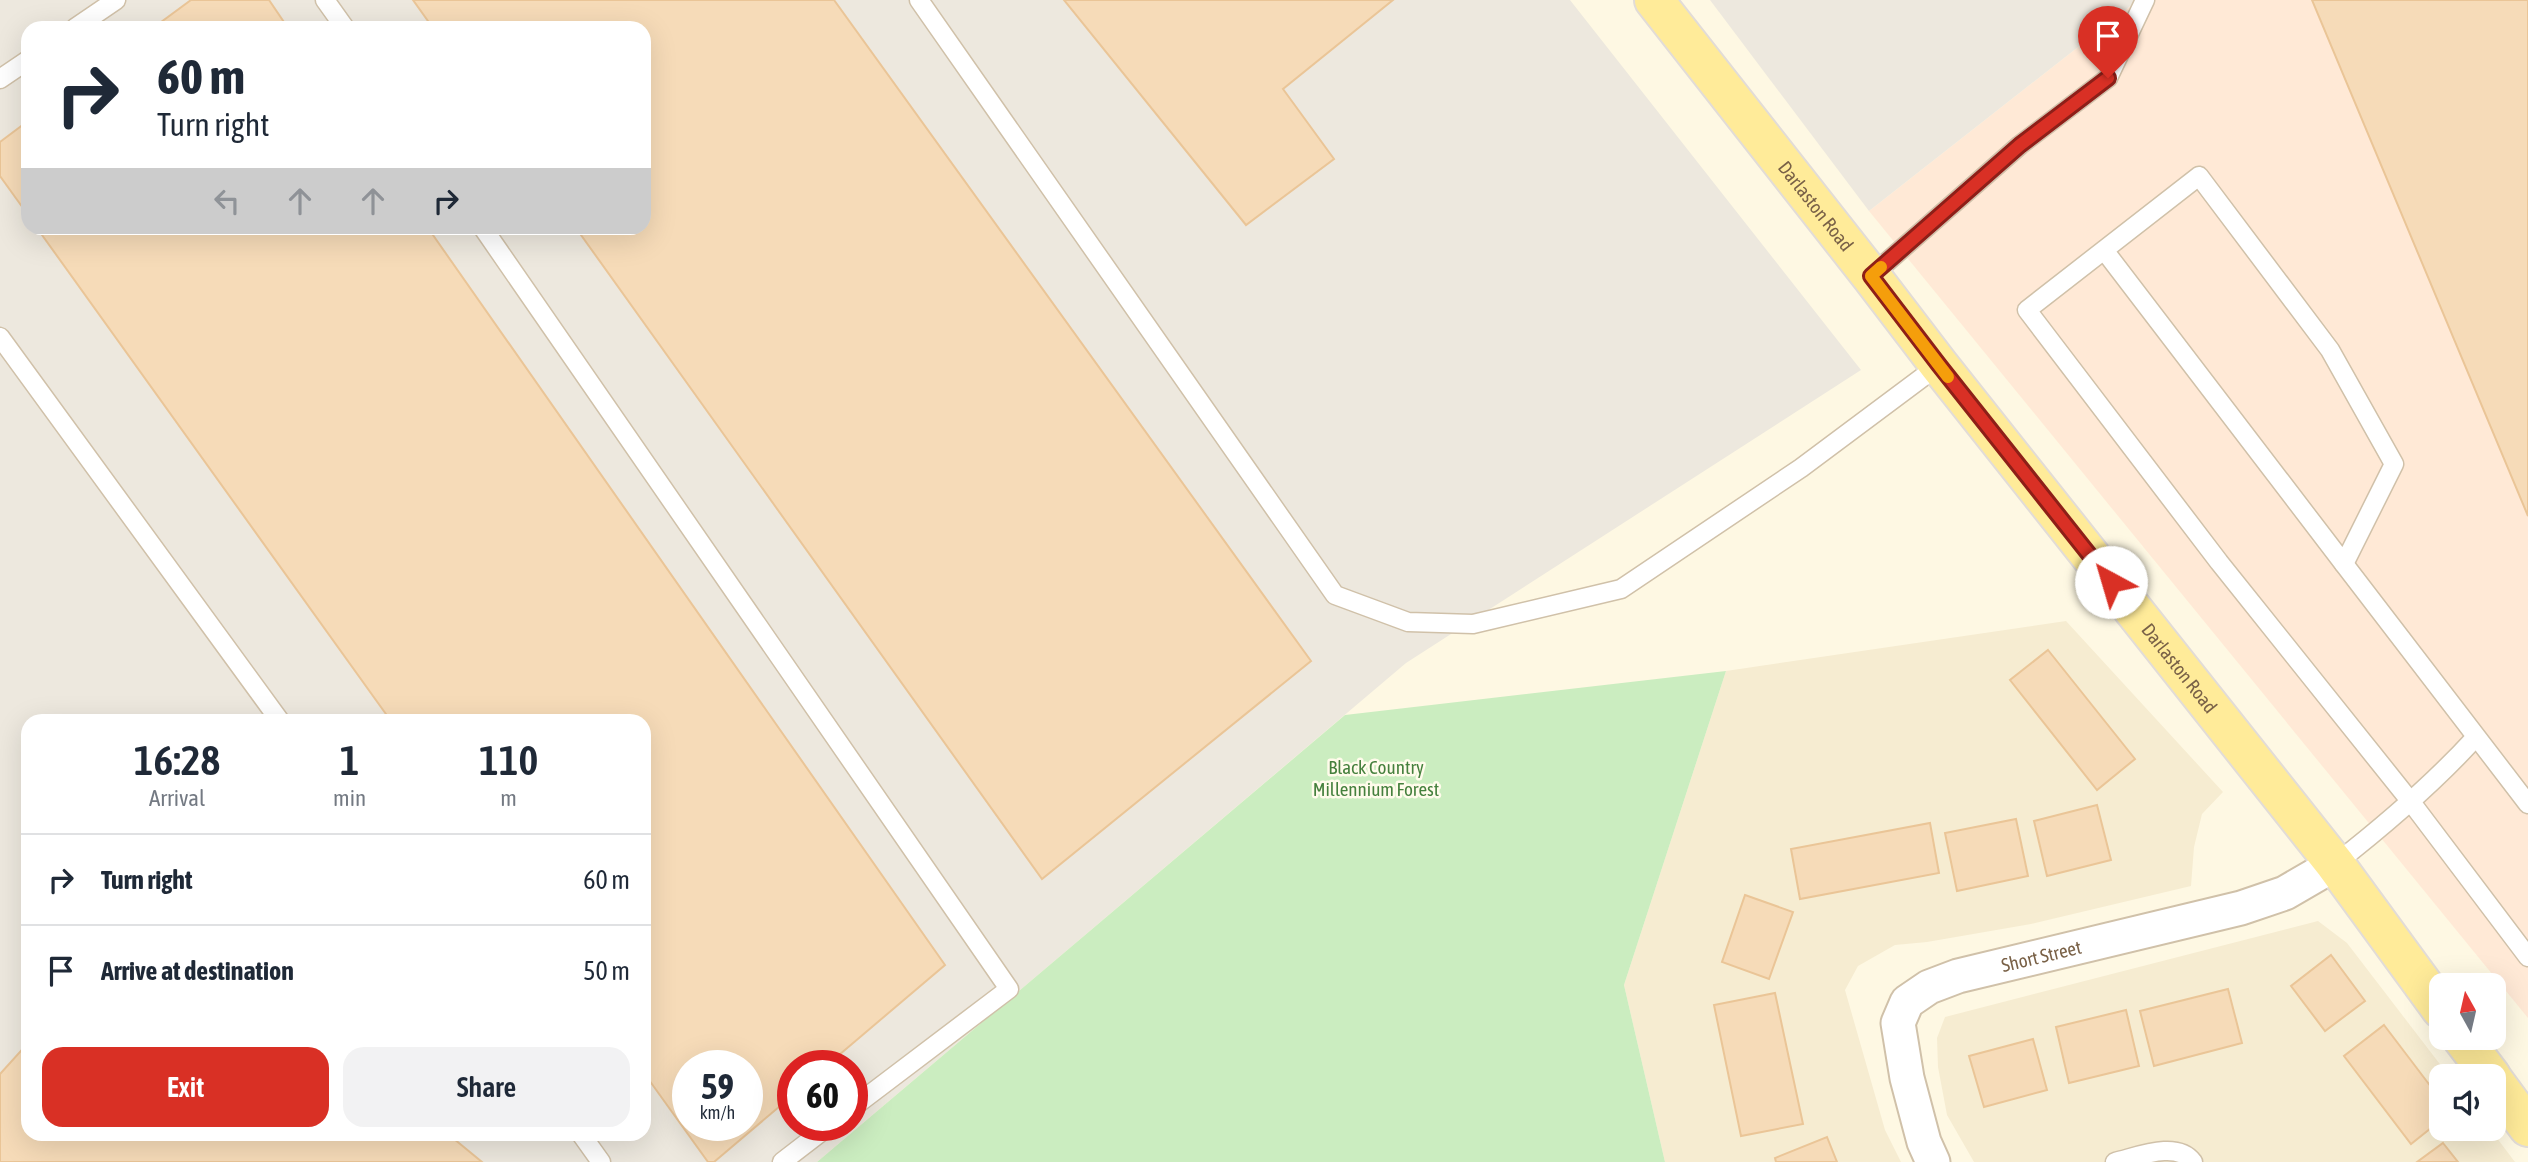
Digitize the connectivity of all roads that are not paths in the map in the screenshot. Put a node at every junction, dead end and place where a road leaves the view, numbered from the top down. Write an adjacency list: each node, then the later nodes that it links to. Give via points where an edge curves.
1 (116, 0): 6 (lane)
2 (325, 0): 7 (lane)
3 (919, 0): 14 (lane, via 1335,596 1408,622 1473,624 1621,589 1801,468)
4 (1654, 0): 12 (main road, Darlaston Road)
5 (2145, 0): 12 (lane, via 2108,78 2020,145)
6 (85, 21)
7 (340, 21)
8 (21, 65): 9 (lane)
9 (0, 79)
10 (487, 235): 25 (lane, via 1009,989)
11 (2104, 250): 15 (lane); 15 (lane, via 2199,176 2330,350 2394,464); 18 (lane, via 2027,310 2219,562)
12 (1871, 276): 14 (main road, Darlaston Road)
13 (0, 337): 16 (lane)
14 (1939, 365): 20 (main road, Darlaston Road)
15 (2344, 564): 17 (lane)
16 (275, 714)
17 (2475, 738): 18 (lane); 19 (lane)
18 (2411, 802): 20 (lane); 21 (lane)
19 (2528, 804)
20 (2335, 864): 22 (main road, Darlaston Road); 32 (street, Short Street, via 2286,893 2241,908 1958,976 1929,986 1907,1002 1898,1023 1907,1078)
21 (2528, 957)
22 (2429, 993)
23 (2471, 1050): 24 (main road)
24 (2482, 1064)
25 (868, 1096)
26 (2506, 1097): 27 (main road)
27 (2528, 1127)
28 (586, 1141): 30 (lane)
29 (809, 1141): 31 (lane)
30 (601, 1162)
31 (782, 1162)
32 (1933, 1162)
33 (2115, 1162): 34 (lane, via 2173,1151)
34 (2193, 1162)

